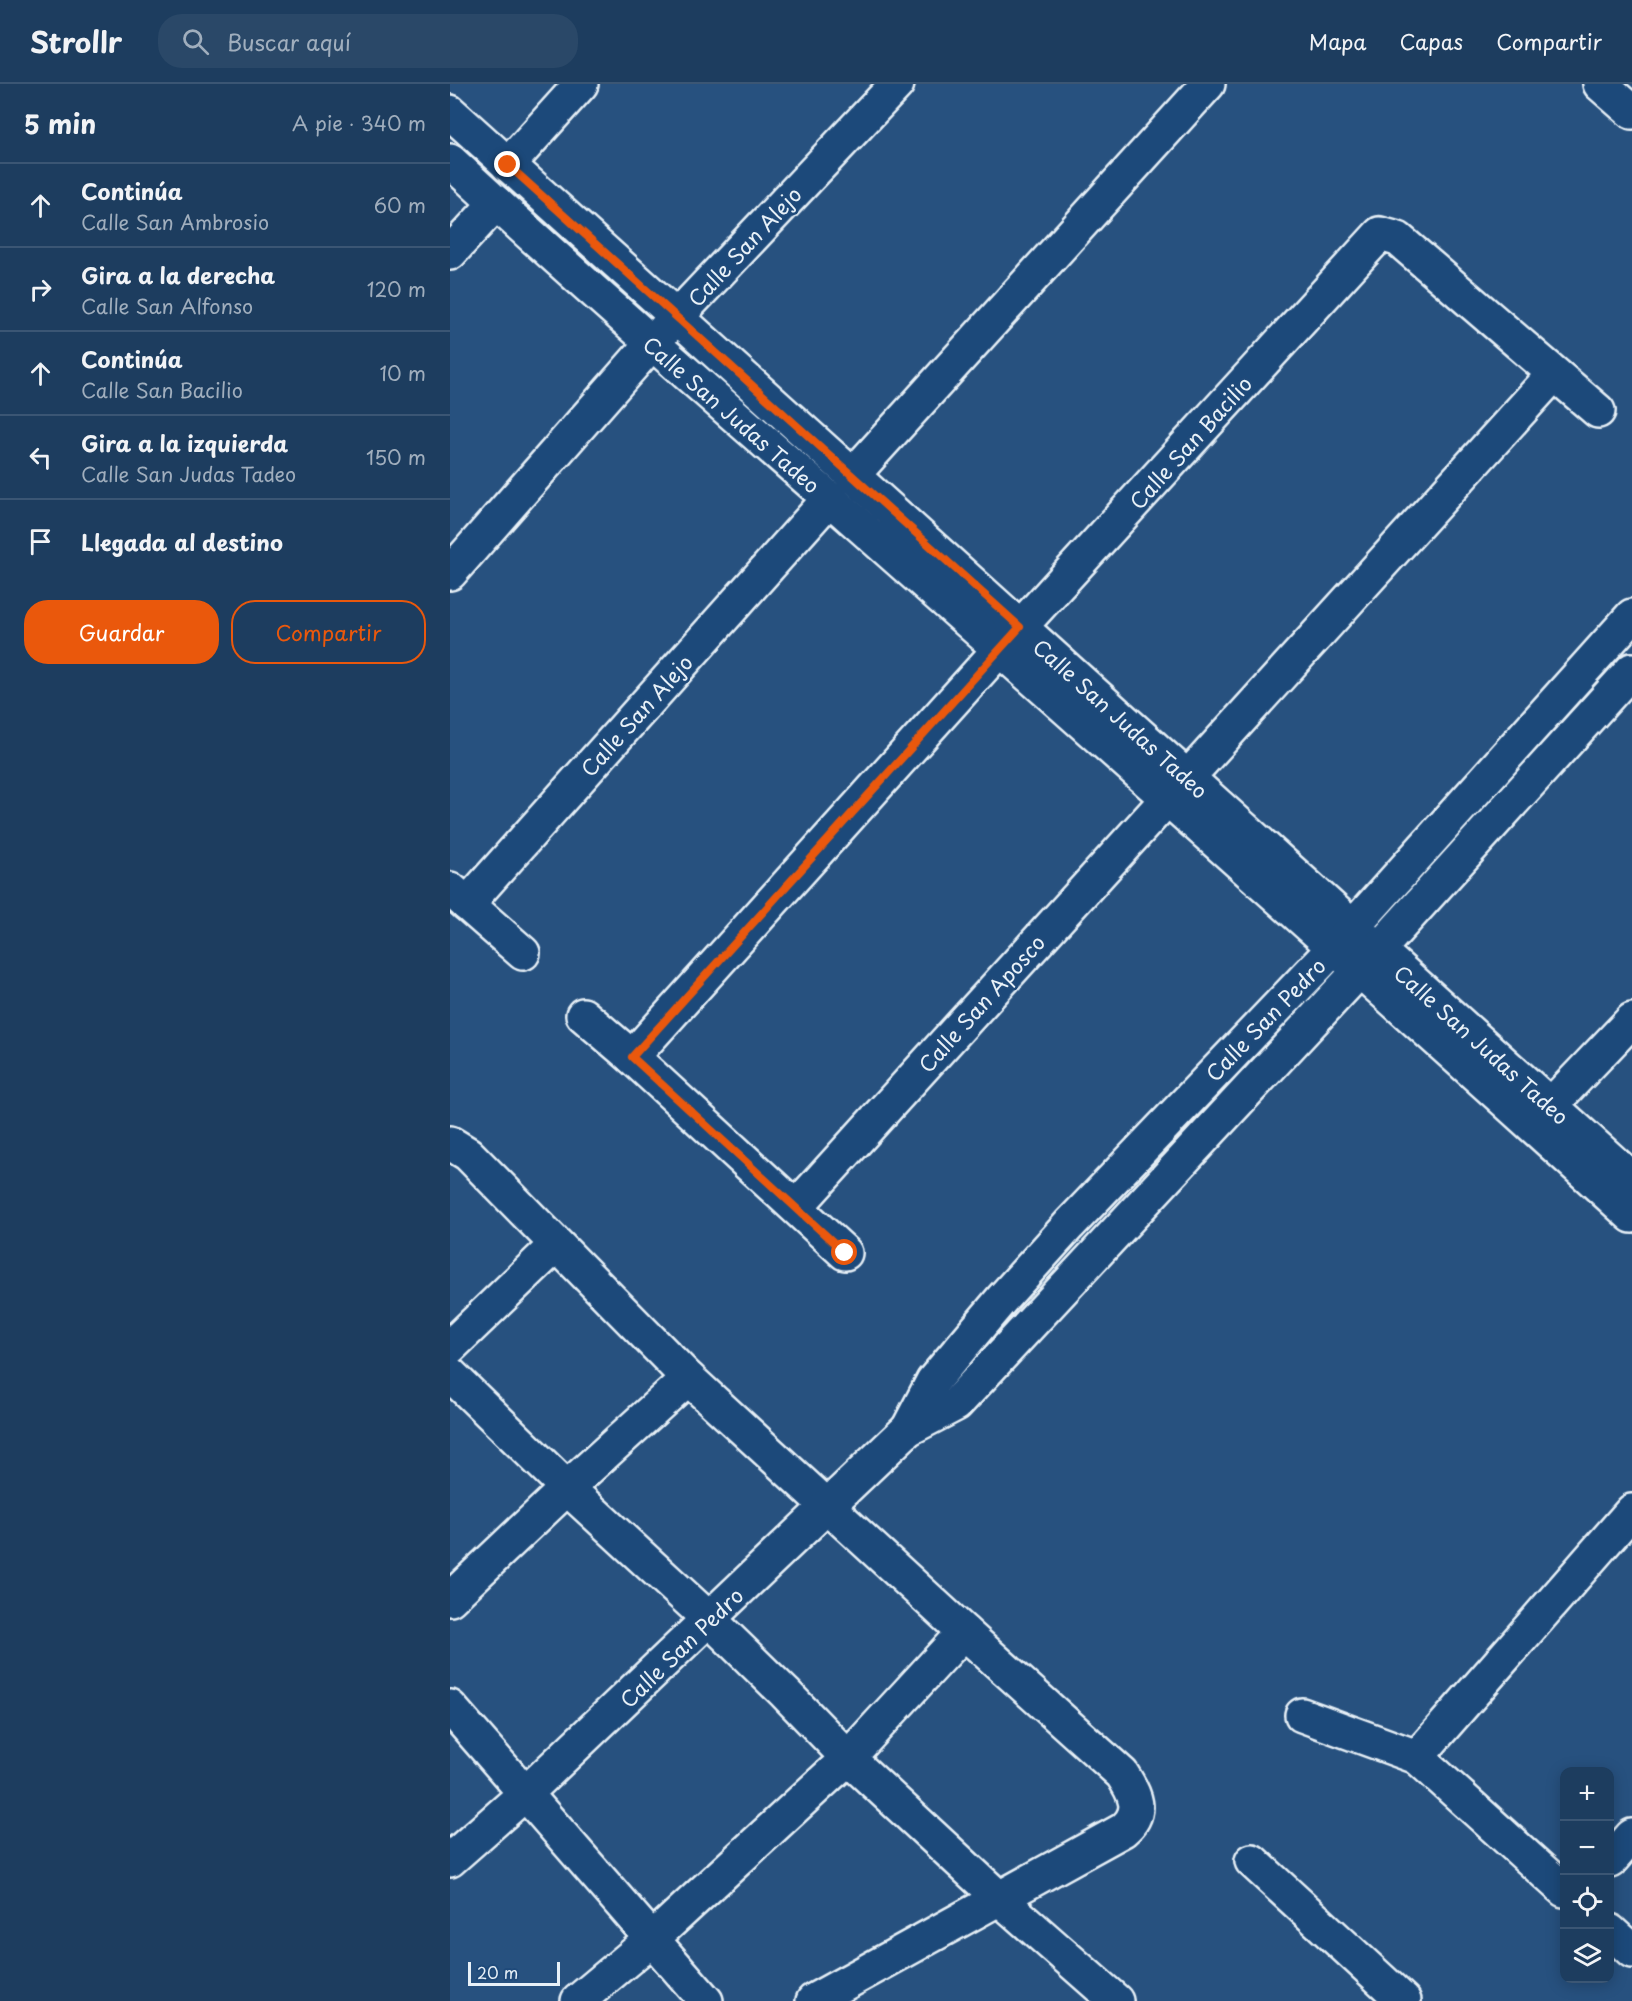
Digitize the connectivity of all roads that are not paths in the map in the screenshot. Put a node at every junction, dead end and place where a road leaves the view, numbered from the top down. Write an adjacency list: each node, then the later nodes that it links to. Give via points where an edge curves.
1 (581, 84): 8 (street)
2 (897, 84): 11 (street, Calle San Alejo)
3 (1209, 84): 15 (street)
4 (1600, 84): 6 (street)
5 (450, 112): 8 (street, Calle San Judas Tadeo)
6 (1632, 112)
7 (450, 161): 9 (street, Calle San Judas Tadeo)
8 (508, 165): 11 (street, Calle San Judas Tadeo)
9 (496, 203): 10 (street); 12 (street, Calle San Judas Tadeo)
10 (450, 253)
11 (678, 316): 12 (street, Calle San Alejo); 15 (street, Calle San Judas Tadeo)
12 (651, 344): 16 (street, Calle San Judas Tadeo); 17 (street, Calle San Alejo)
13 (1554, 374): 14 (street); 19 (street, Calle San Bacilio, via 1398,239 1380,234); 21 (street)
14 (1598, 411)
15 (852, 476): 19 (street, Calle San Judas Tadeo)
16 (829, 499): 19 (street, Calle San Judas Tadeo); 22 (street, Calle San Alejo)
17 (450, 573)
18 (1632, 615): 23 (street, Calle San Pedro)
19 (1010, 638): 21 (street, Calle San Judas Tadeo); 28 (street, Calle San Bacilio)
20 (1632, 670): 25 (street, Calle San Pedro)
21 (1177, 789): 23 (street, Calle San Judas Tadeo); 32 (street, Calle San Aposco)
22 (459, 896): 24 (street)
23 (1343, 937): 25 (street, Calle San Judas Tadeo); 39 (street, Calle San Pedro, via 1002,1299 933,1381)
24 (523, 953)
25 (1369, 960): 29 (street, Calle San Judas Tadeo); 33 (street, Calle San Judas Tadeo); 39 (street, Calle San Pedro, via 956,1404)
26 (583, 1015): 28 (street)
27 (1632, 1020): 29 (street)
28 (632, 1057): 32 (street)
29 (1550, 1106): 31 (street, Calle San Judas Tadeo)
30 (450, 1143): 34 (street, via 468,1154)
31 (1632, 1179)
32 (796, 1207): 35 (street)
33 (1632, 1216)
34 (556, 1245): 36 (street); 38 (street)
35 (845, 1253)
36 (450, 1347)
37 (450, 1374): 40 (street)
38 (688, 1378): 40 (street); 41 (street)
39 (908, 1429): 41 (street, Calle San Pedro)
40 (567, 1488): 43 (street); 44 (street)
41 (828, 1507): 44 (street, Calle San Pedro); 45 (street)
42 (1632, 1511): 48 (street)
43 (450, 1599)
44 (709, 1619): 49 (street); 50 (street, Calle San Pedro)
45 (964, 1632): 49 (street); 56 (street, via 1122,1773 1136,1810 1123,1830)
46 (450, 1707): 50 (street)
47 (1302, 1715): 48 (street)
48 (1417, 1757): 55 (street)
49 (848, 1758): 56 (street); 58 (street)
50 (526, 1793): 53 (street, Calle San Pedro); 58 (street)
51 (1632, 1836): 52 (street)
52 (1614, 1856)
53 (450, 1860)
54 (1252, 1861): 64 (street)
55 (1560, 1886)
56 (999, 1898): 62 (street); 63 (street)
57 (1614, 1935): 59 (street)
58 (652, 1939): 60 (street); 61 (street)
59 (1632, 1951)
60 (578, 2001)
61 (706, 2001)
62 (813, 2001)
63 (1116, 2001)
64 (1404, 2001)

